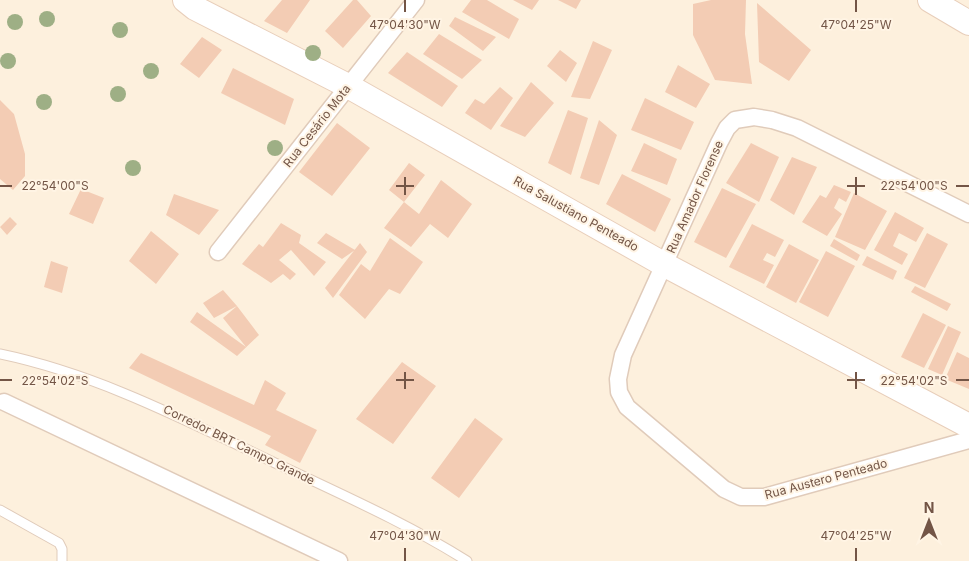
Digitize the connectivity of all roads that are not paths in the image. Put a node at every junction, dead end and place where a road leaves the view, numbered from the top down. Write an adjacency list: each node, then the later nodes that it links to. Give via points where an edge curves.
1 (185, 0): 5 (street, Rua Salustiano Penteado)
2 (416, 0): 5 (street, Rua Cesário Mota)
3 (930, 0): 4 (street)
4 (969, 23)
5 (348, 86): 7 (street, Rua Cesário Mota); 8 (street, Rua Salustiano Penteado)
6 (969, 214): 8 (street, Rua Amador Florense, via 796,128 772,120 745,118 735,120 727,128)
7 (218, 252)
8 (665, 265): 11 (street, Rua Salustiano Penteado); 12 (street, Rua Austero Penteado, via 624,355 618,379 619,392 627,407 724,488 741,497 764,497)
9 (0, 354): 16 (lane, Corredor BRT Campo Grande, via 76,374 159,407 400,522)
10 (4, 402): 15 (street)
11 (969, 426)
12 (969, 440)
13 (0, 510): 14 (lane, via 59,543 63,551)
14 (62, 561)
15 (339, 561)
16 (467, 561)

